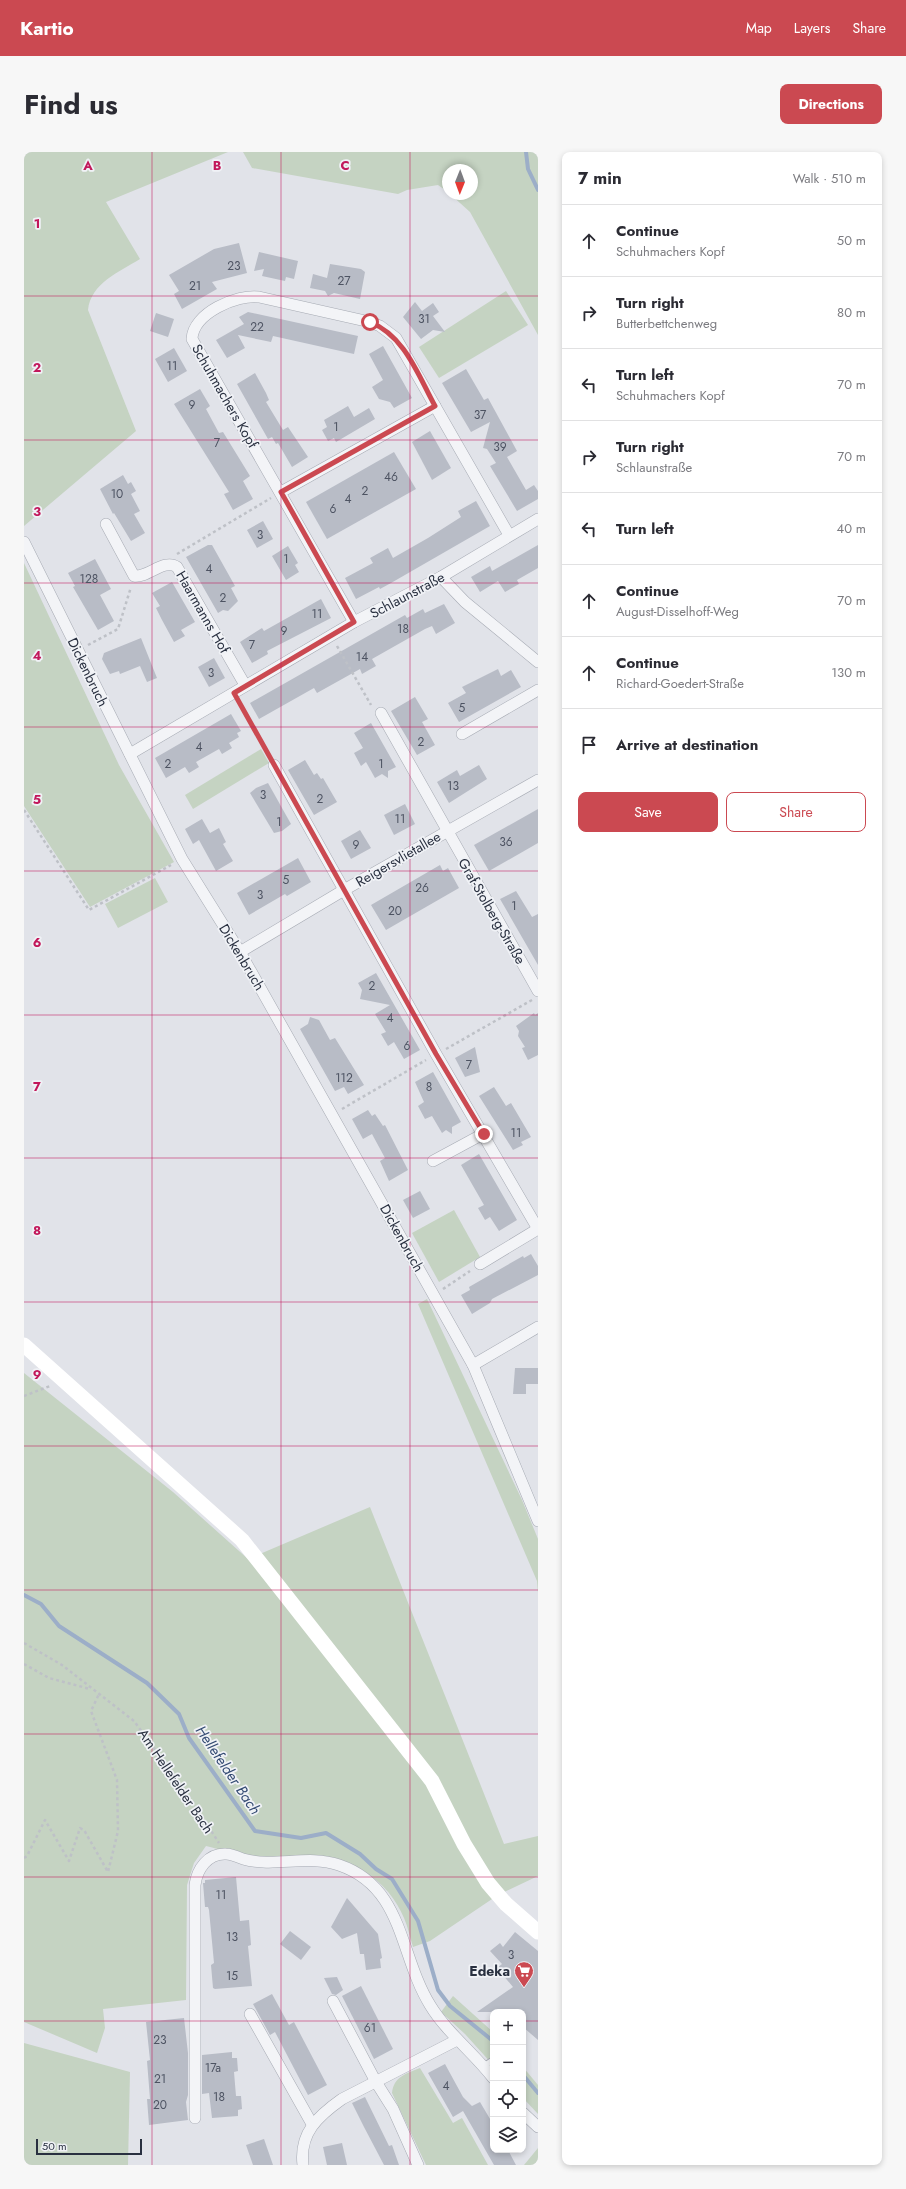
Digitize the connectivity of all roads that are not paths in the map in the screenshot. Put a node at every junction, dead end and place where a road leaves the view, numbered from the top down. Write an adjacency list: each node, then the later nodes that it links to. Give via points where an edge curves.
1 (435, 406): 2 (street); 2 (street, Schuhmachers Kopf, via 401,345 380,326 259,297 230,301 196,323 192,330 192,338); 5 (street, Schuhmachers Kopf)
2 (281, 492): 8 (street, Schuhmachers Kopf)
3 (538, 519): 5 (street, Schlaunstraße)
4 (106, 524): 10 (street, Haarmanns Hof, via 134,576 172,564 177,567)
5 (509, 535): 7 (street, Schlaunstraße)
6 (24, 542): 14 (street, Dickenbruch)
7 (441, 577): 8 (street, Schlaunstraße); 9 (street, via 465,602)
8 (354, 622): 10 (street, Schlaunstraße)
9 (538, 662)
10 (245, 685): 14 (street, Schlaunstraße)
11 (538, 690): 13 (street)
12 (381, 713): 17 (street, Graf-Stolberg-Straße)
13 (462, 734)
14 (130, 754): 19 (street, Dickenbruch, via 182,859)
15 (274, 765): 18 (street)
16 (538, 780): 17 (street, Reigersvlietallee)
17 (446, 831): 18 (street, Reigersvlietallee); 20 (street, Graf-Stolberg-Straße)
18 (344, 890): 19 (street, Reigersvlietallee); 21 (street)
19 (240, 952): 27 (street, Dickenbruch)
20 (538, 991)
21 (484, 1134): 22 (street); 23 (street)
22 (433, 1161)
23 (538, 1229): 24 (street)
24 (480, 1264)
25 (538, 1327): 27 (street)
26 (24, 1345): 29 (main road, via 242,1540 432,1781 477,1867 498,1894)
27 (473, 1365): 28 (street, Dickenbruch)
28 (538, 1521)
29 (538, 1932)
30 (333, 2001): 34 (street)
31 (250, 2014): 37 (street)
32 (457, 2040): 33 (street); 34 (street); 36 (street, via 439,2019 419,1986 395,1916 377,1889 357,1873 338,1865 312,1860 267,1864 226,1854 212,1858 201,1866 194,1885)
33 (489, 2063)
34 (376, 2082): 37 (street, via 342,2099); 40 (street, via 393,2109)
35 (526, 2116): 38 (street)
36 (195, 2118)
37 (312, 2124): 39 (street, via 303,2145)
38 (538, 2127)
39 (303, 2165)
40 (418, 2165)

